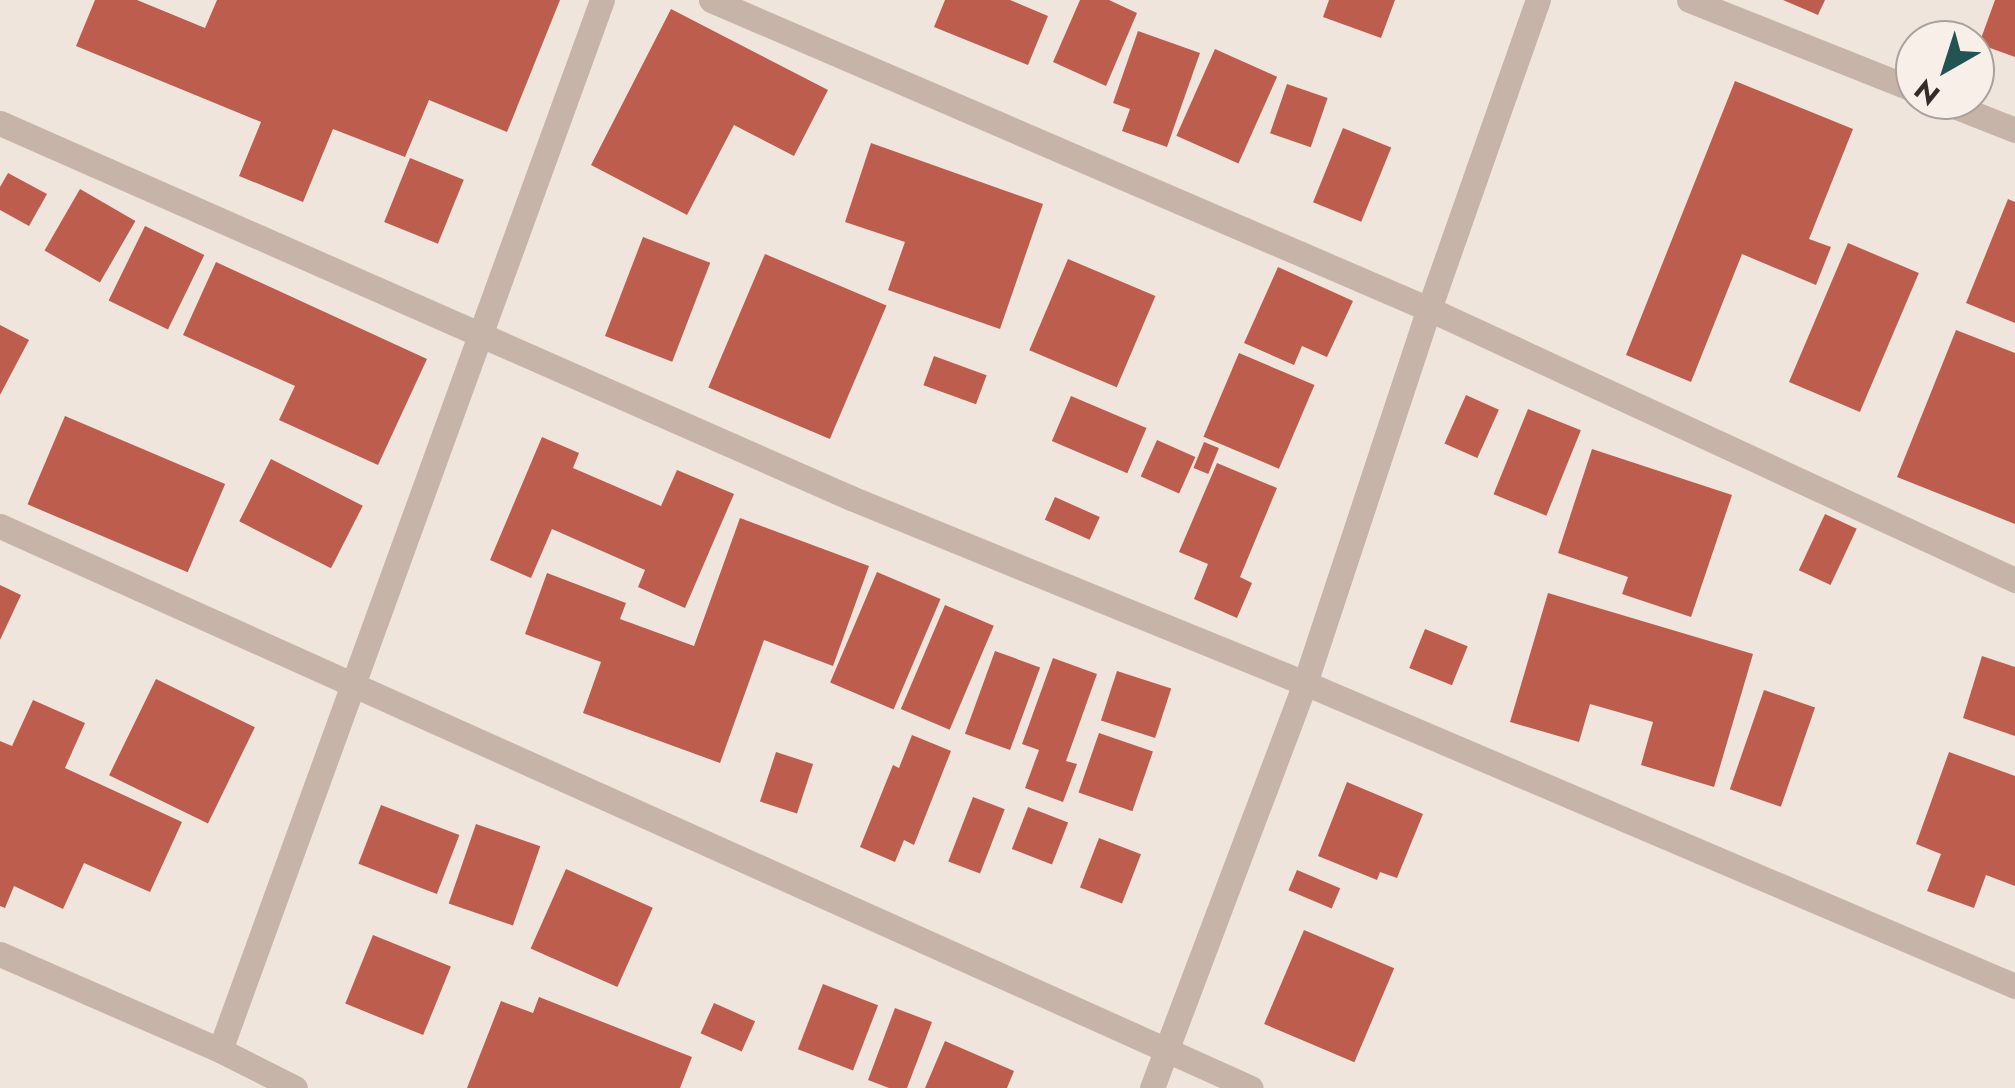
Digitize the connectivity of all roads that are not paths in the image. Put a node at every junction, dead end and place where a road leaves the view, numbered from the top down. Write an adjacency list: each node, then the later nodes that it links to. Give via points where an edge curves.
1 (602, 0): 10 (street)
2 (711, 0): 9 (street)
3 (1538, 0): 9 (street)
4 (1689, 0): 5 (street)
5 (1895, 82)
6 (1990, 120): 8 (street)
7 (0, 123): 10 (street)
8 (2015, 130)
9 (1428, 309): 12 (street); 14 (street)
10 (483, 335): 13 (street); 14 (street, via 851,498)
11 (0, 526): 13 (street)
12 (2015, 580)
13 (354, 683): 17 (street); 18 (street)
14 (1305, 683): 16 (street); 18 (street)
15 (0, 954): 17 (street)
16 (2015, 986)
17 (220, 1050): 19 (street)
18 (1164, 1053): 20 (street); 21 (street)
19 (295, 1088)
20 (1152, 1088)
21 (1251, 1088)

